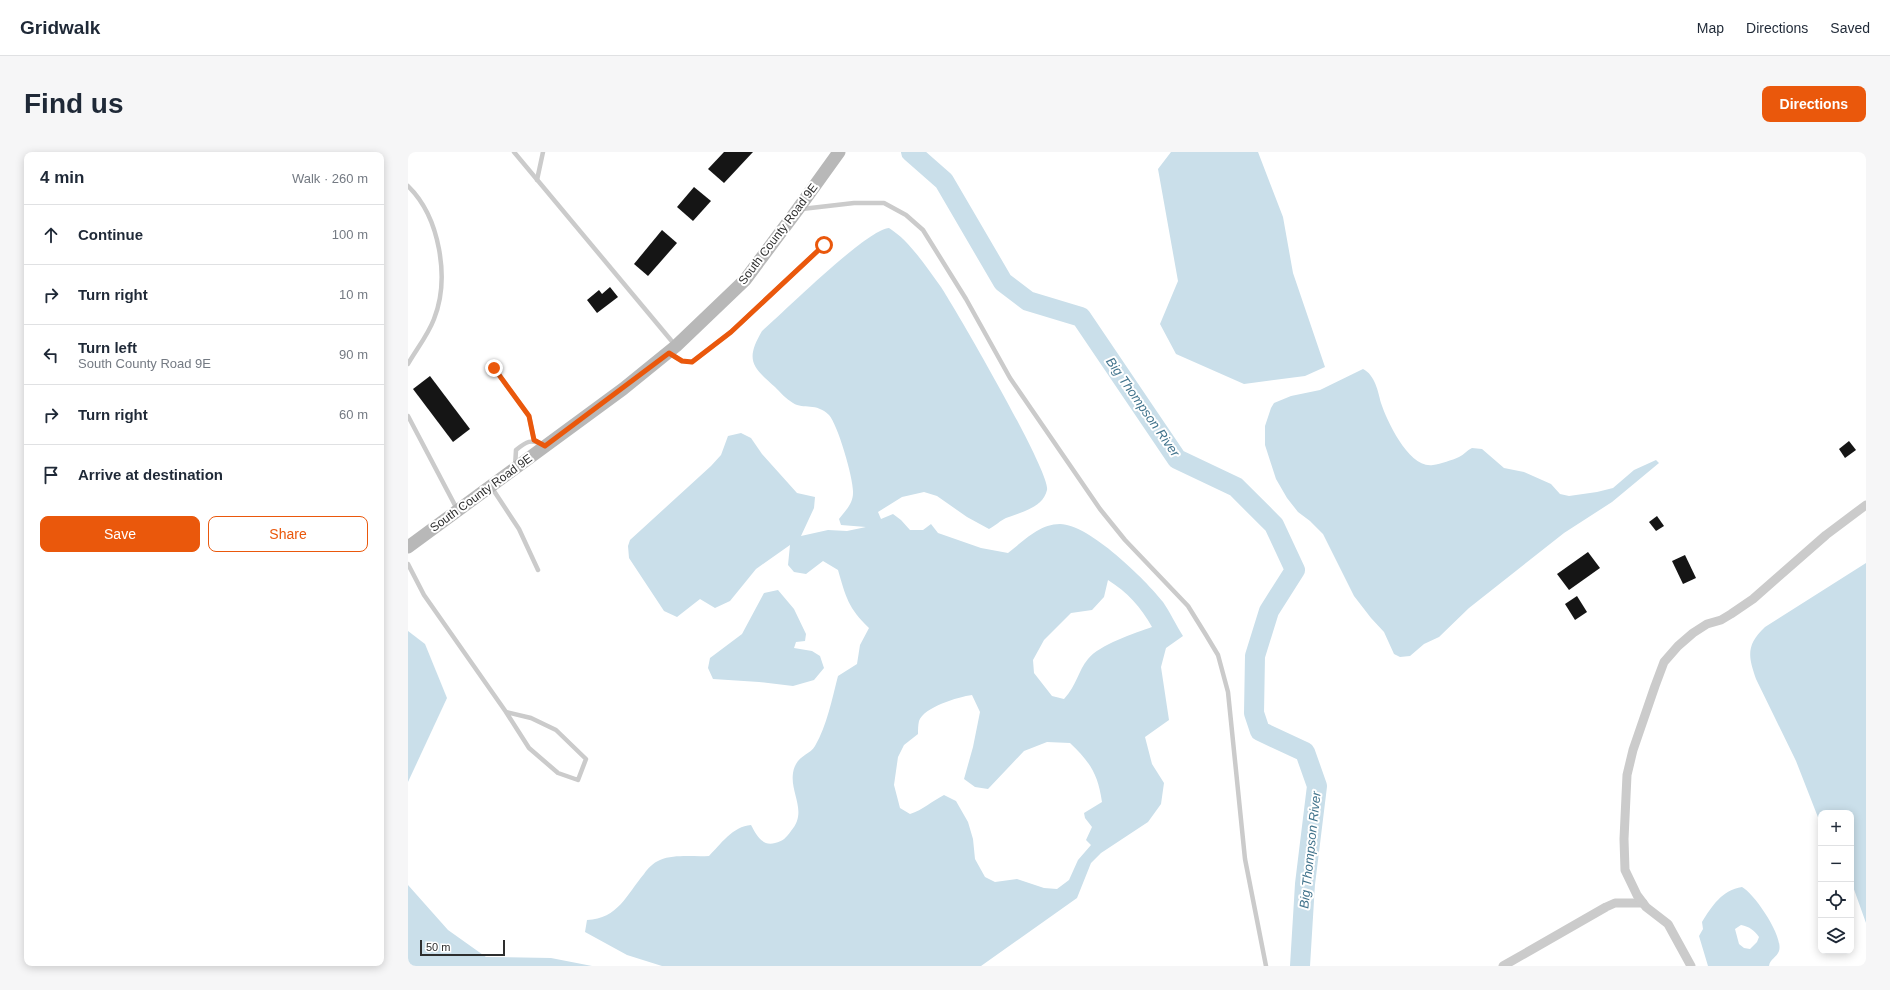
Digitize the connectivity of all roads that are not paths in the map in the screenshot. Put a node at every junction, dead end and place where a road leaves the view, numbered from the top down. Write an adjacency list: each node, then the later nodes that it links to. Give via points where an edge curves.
1 (514, 152): 4 (lane)
2 (543, 152): 4 (lane)
3 (839, 152): 6 (street, South County Road 9E)
4 (537, 180): 8 (lane)
5 (408, 186): 9 (lane, via 416,194 434,229 440,258 442,291 434,319)
6 (798, 209): 8 (street, South County Road 9E, via 745,280); 21 (lane, via 854,203 884,203 906,215 923,230 966,299 1010,378 1100,509 1188,606 1206,634 1218,655 1228,692 1245,859)
7 (824, 245): 8 (lane, via 731,332 692,362 682,361)
8 (673, 350): 12 (street, South County Road 9E)
9 (408, 364)
10 (494, 368): 12 (lane, via 529,416)
11 (408, 416): 15 (lane)
12 (540, 443): 13 (street, South County Road 9E, via 515,468)
13 (491, 486): 15 (street, South County Road 9E); 18 (lane, via 519,529)
14 (1866, 505): 20 (street, via 1826,535 1753,598 1721,620 1707,624 1693,633 1664,662 1627,774 1625,870)
15 (458, 510): 16 (street, South County Road 9E)
16 (408, 547)
17 (408, 564): 19 (lane, via 424,594)
18 (538, 570)
19 (506, 712): 19 (lane, via 529,748 558,773 578,780 586,758 556,730 531,718)
20 (1643, 903): 22 (street, via 1615,904 1606,907); 23 (street, via 1668,924)
21 (1266, 966)
22 (1503, 966)
23 (1691, 966)

